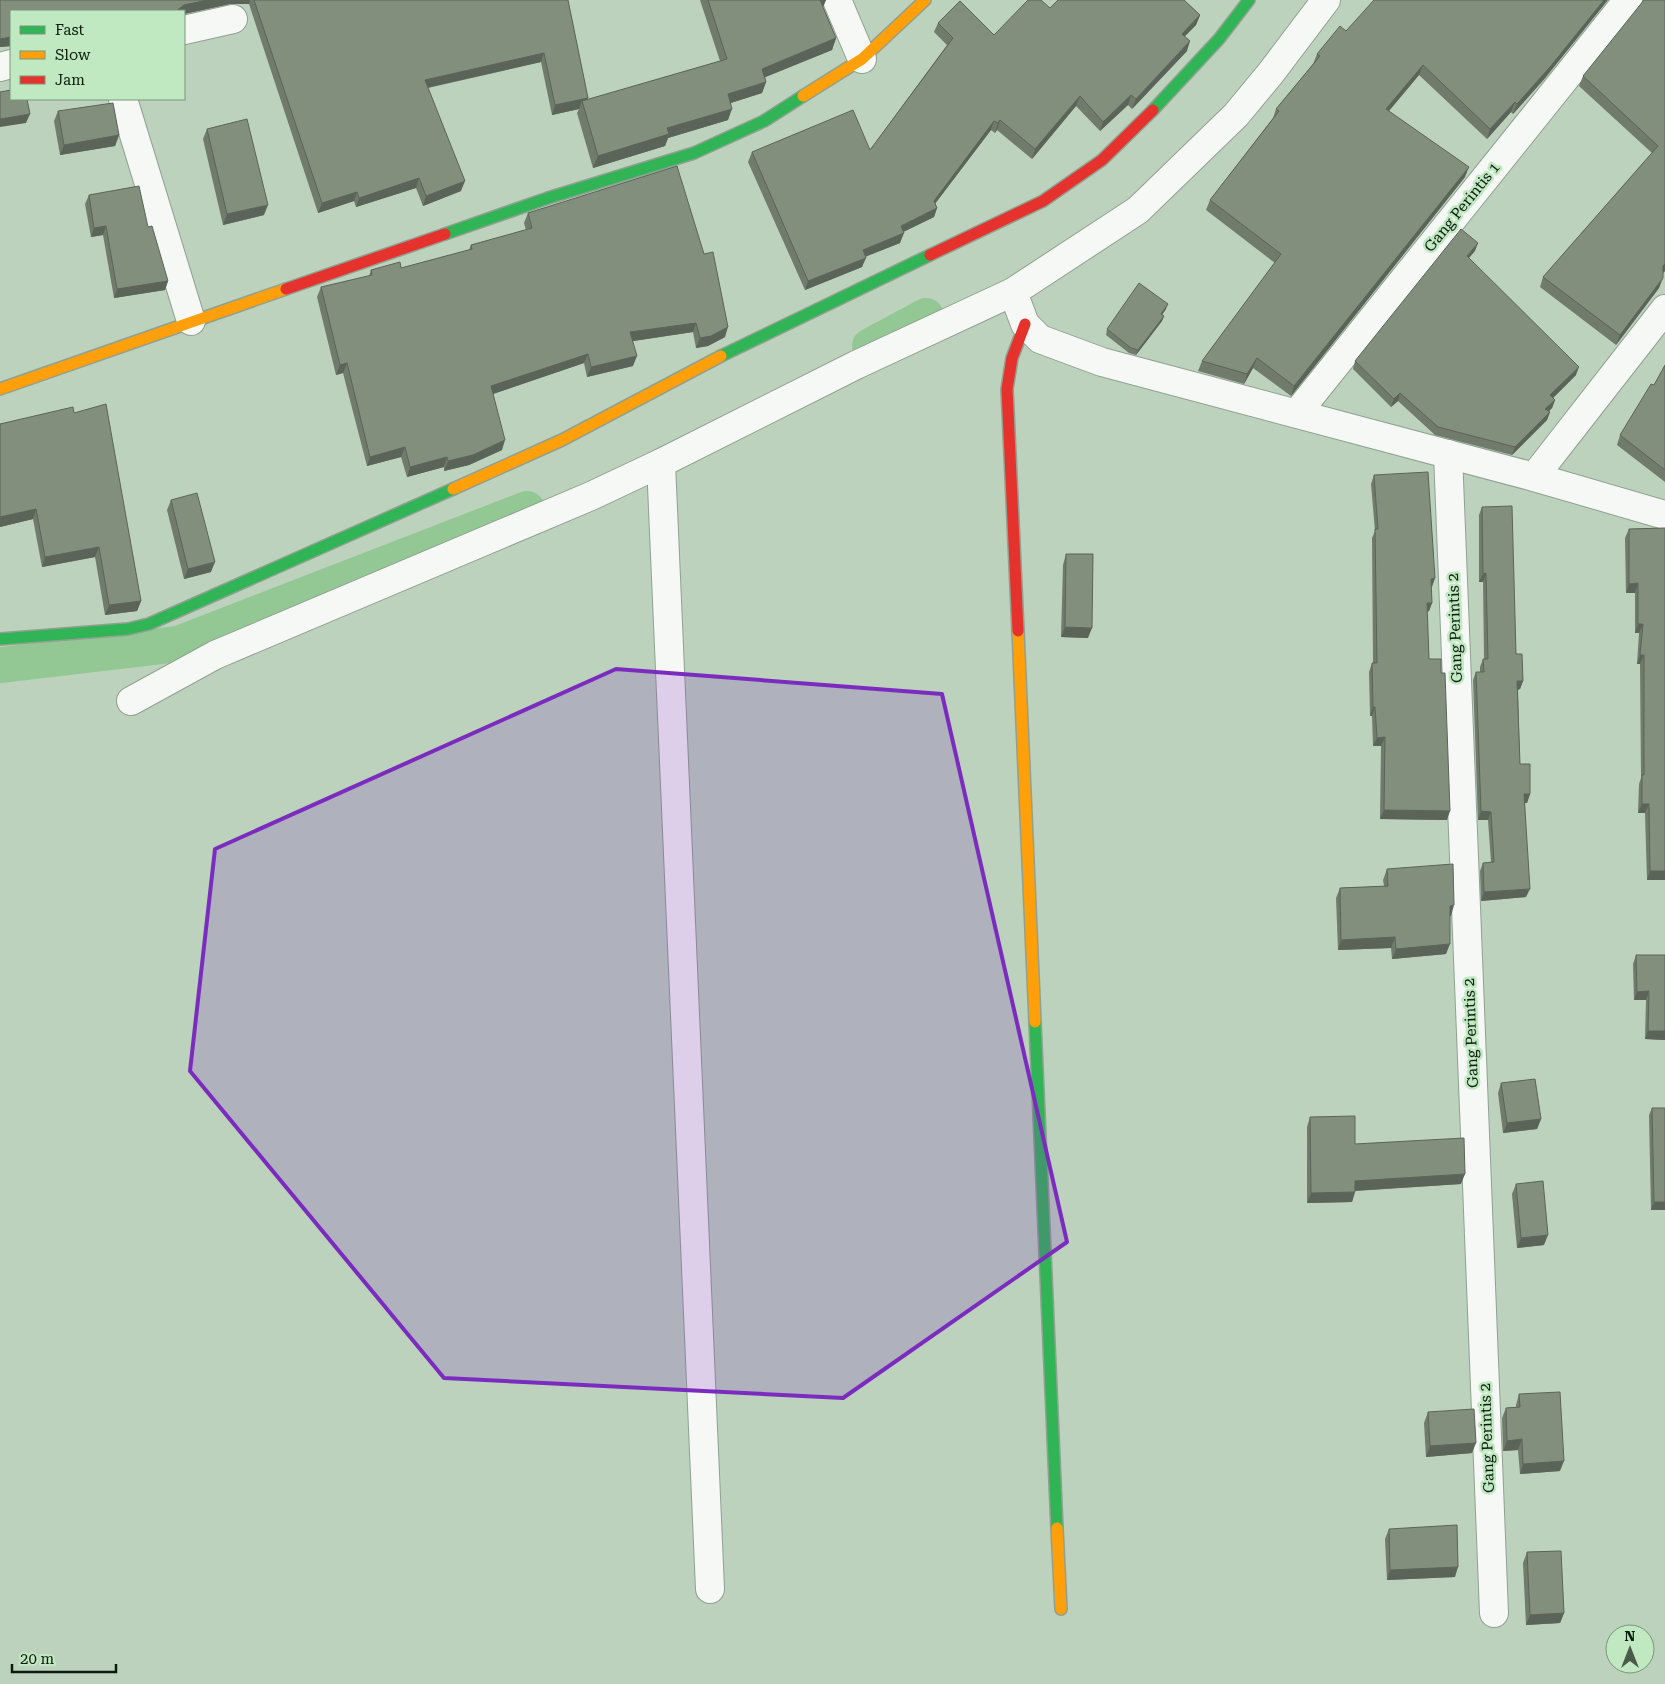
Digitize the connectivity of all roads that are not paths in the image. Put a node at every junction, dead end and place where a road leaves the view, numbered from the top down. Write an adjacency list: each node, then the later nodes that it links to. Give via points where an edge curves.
1 (837, 0): 8 (street)
2 (925, 0): 8 (street)
3 (1249, 0): 20 (street, via 1219,39 1137,127 1102,160 1043,201 782,326 565,438 192,606 128,629)
4 (1326, 0): 10 (street, via 1236,114 1138,210)
5 (1628, 0): 15 (street, Gang Perintis 1)
6 (233, 19): 7 (street)
7 (185, 30)
8 (862, 59): 12 (street, via 764,121 694,153 548,198)
9 (123, 100): 12 (street)
10 (1012, 292): 13 (street); 17 (street, via 856,365)
11 (1665, 309): 18 (street)
12 (191, 321): 14 (street)
13 (1025, 324): 15 (street, via 1040,339 1102,362); 23 (street, via 1012,358 1007,389)
14 (0, 389)
15 (1297, 413): 16 (street)
16 (1448, 454): 18 (street); 24 (street, Gang Perintis 2)
17 (661, 463): 21 (street, via 591,496 215,655); 22 (street)
18 (1534, 477): 19 (street)
19 (1665, 515)
20 (0, 639)
21 (131, 701)
22 (710, 1589)
23 (1062, 1609)
24 (1494, 1613)

